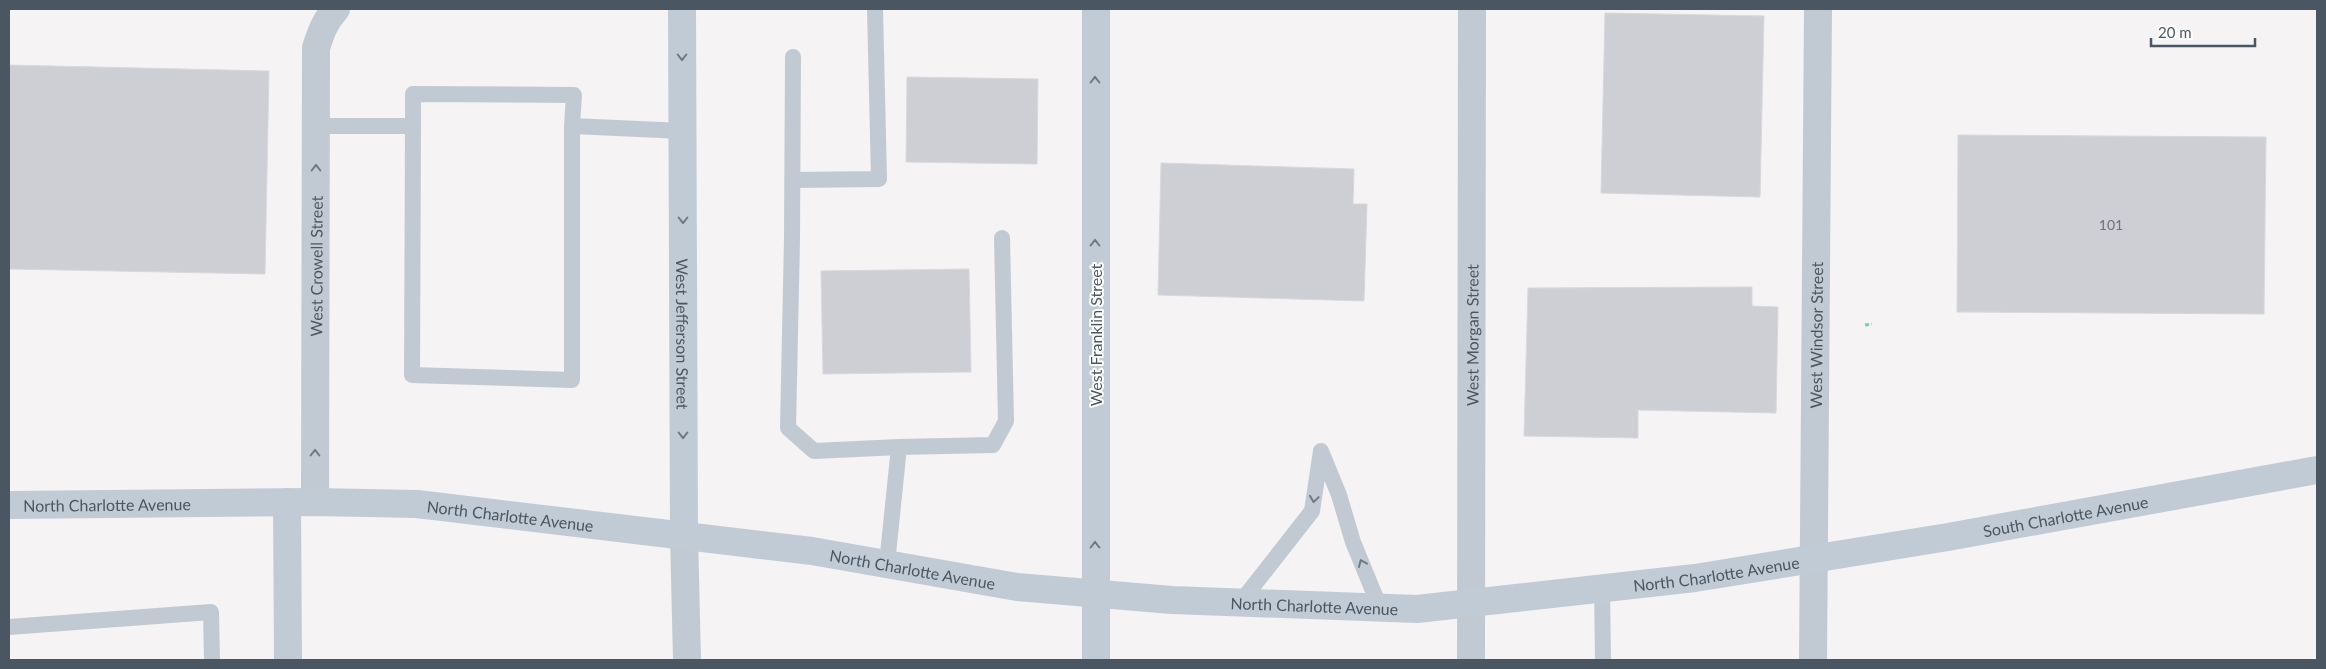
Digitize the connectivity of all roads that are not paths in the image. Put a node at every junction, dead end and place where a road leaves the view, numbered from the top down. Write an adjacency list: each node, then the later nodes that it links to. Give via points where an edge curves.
1 (682, 9): 11 (main road, West Jefferson Street, one-way to 11)
2 (874, 9): 12 (lane, via 879,179)
3 (1096, 9): 23 (main road, West Franklin Street, one-way to 3)
4 (1472, 9): 25 (street, West Morgan Street)
5 (1818, 9): 20 (street, West Windsor Street)
6 (329, 20): 8 (street, West Crowell Street, via 316,48)
7 (793, 58): 12 (lane)
8 (316, 126): 9 (lane); 17 (street, West Crowell Street, one-way to 8)
9 (413, 126): 10 (lane, via 413,94 574,95); 10 (lane, via 412,375 572,380)
10 (572, 126): 11 (lane)
11 (683, 131): 19 (main road, West Jefferson Street, one-way to 19)
12 (793, 180): 14 (lane, via 788,428 814,451)
13 (1002, 238): 14 (lane, via 1006,421 992,445)
14 (899, 448): 21 (lane)
15 (2317, 470): 20 (main road, South Charlotte Avenue, via 1948,537)
16 (287, 502): 17 (main road, North Charlotte Avenue); 18 (main road, North Charlotte Avenue); 29 (main road)
17 (315, 502): 19 (main road, North Charlotte Avenue, via 417,504)
18 (9, 505)
19 (684, 534): 21 (main road, North Charlotte Avenue); 30 (street, West Jefferson Street)
20 (1813, 557): 22 (main road, North Charlotte Avenue, via 1695,578); 34 (street, West Windsor Street)
21 (888, 564): 23 (main road, North Charlotte Avenue, via 1017,587)
22 (1602, 588): 25 (main road, North Charlotte Avenue); 33 (lane)
23 (1095, 594): 24 (main road, North Charlotte Avenue); 31 (main road, West Franklin Street)
24 (1240, 603): 26 (main road, North Charlotte Avenue); 26 (lane, one-way to 24, via 1321,451 1312,511)
25 (1470, 604): 26 (main road, North Charlotte Avenue, via 1417,609); 32 (street, West Morgan Street)
26 (1380, 608)
27 (9, 627): 28 (lane, via 211,612)
28 (212, 660)
29 (288, 660)
30 (687, 660)
31 (1096, 660)
32 (1471, 660)
33 (1604, 660)
34 (1812, 660)

